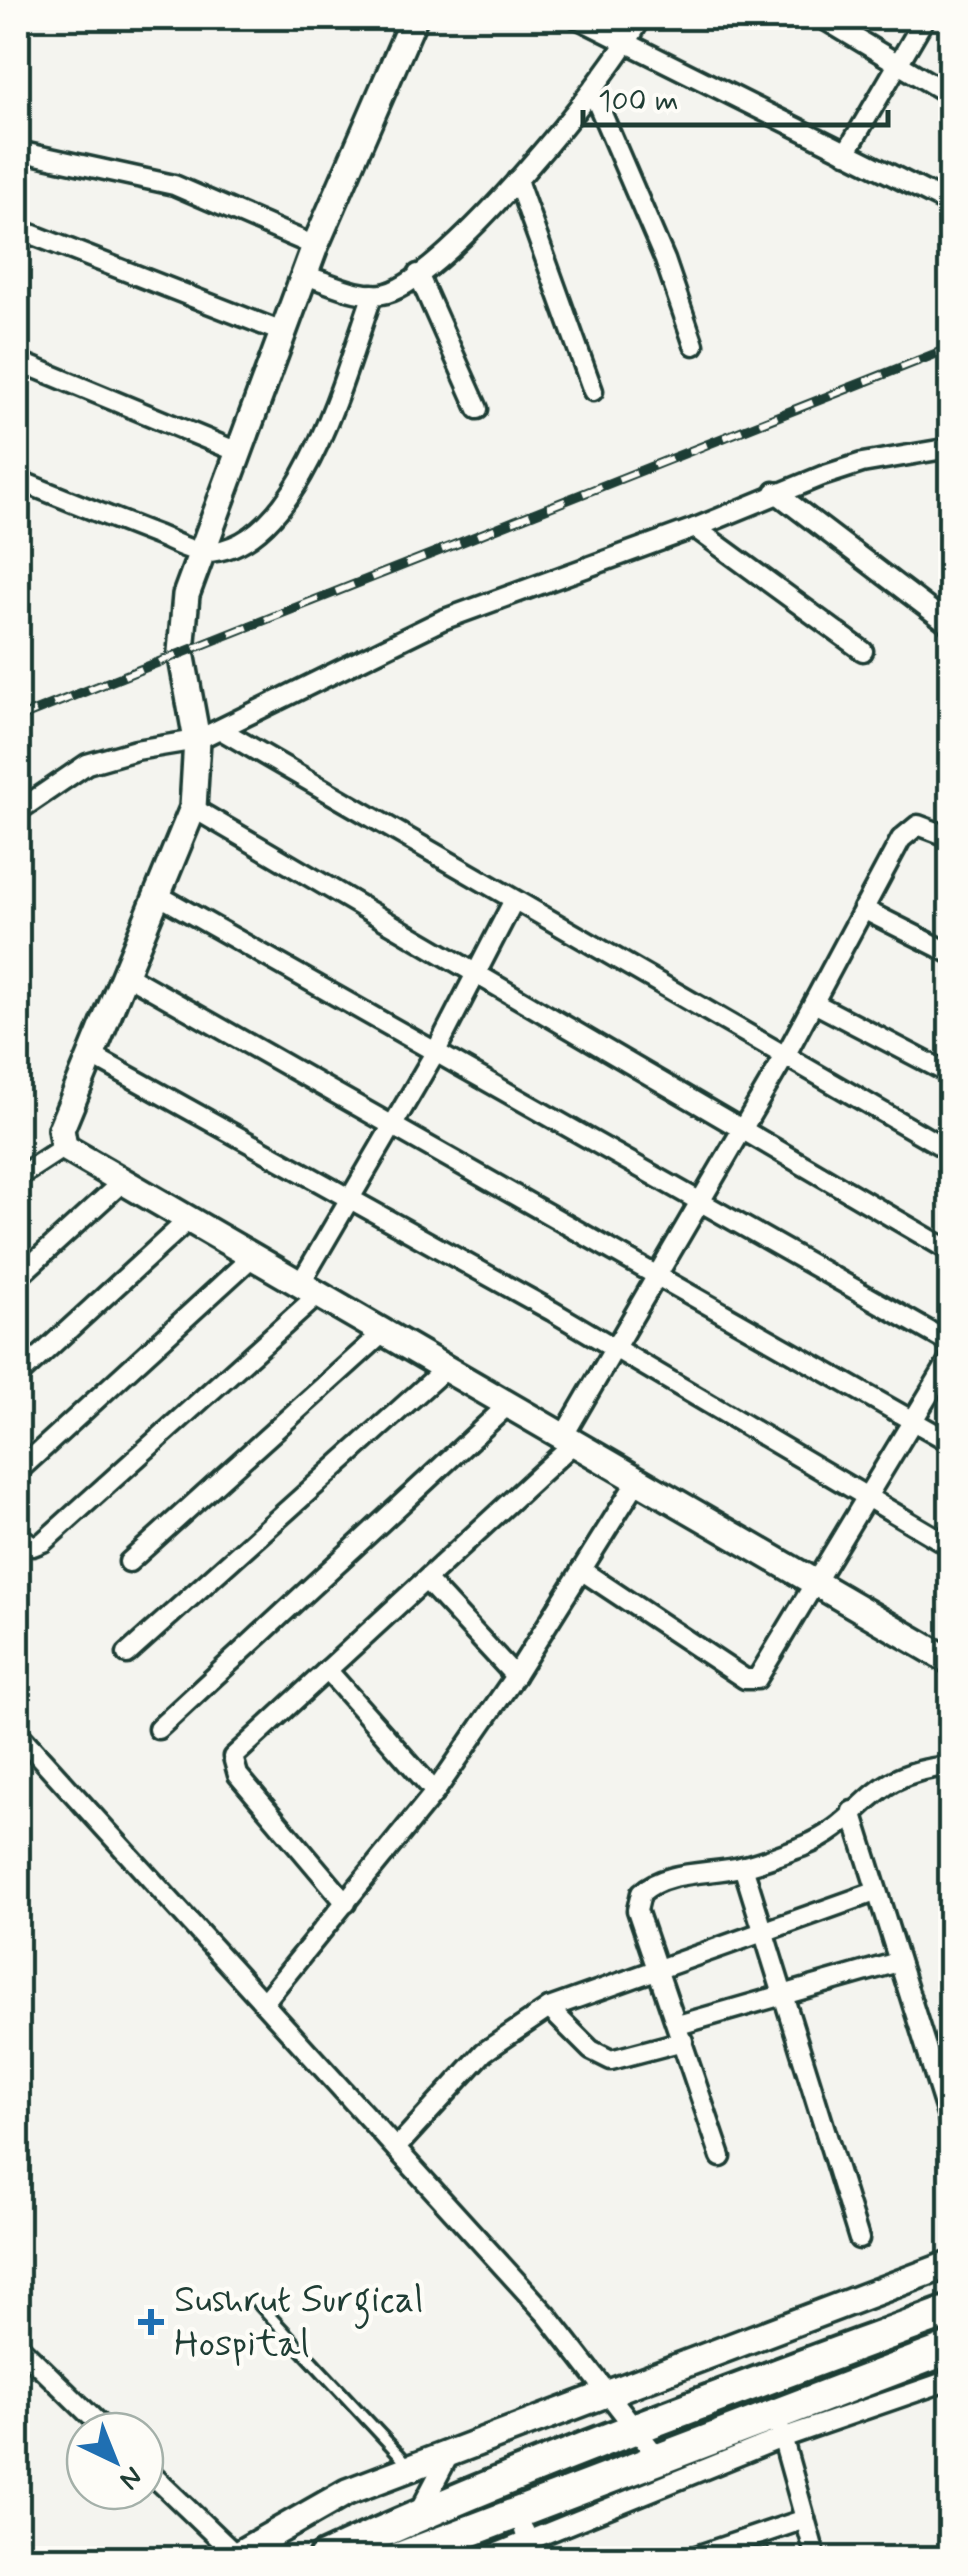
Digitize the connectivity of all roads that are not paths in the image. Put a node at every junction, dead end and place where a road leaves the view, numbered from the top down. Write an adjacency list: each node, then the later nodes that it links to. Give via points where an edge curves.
1 (414, 18): 15 (street)
2 (577, 18): 6 (street)
3 (640, 18): 6 (street)
4 (822, 18): 7 (street)
5 (925, 18): 7 (street)
6 (628, 42): 8 (street); 11 (street)
7 (897, 64): 9 (street); 11 (street)
8 (593, 93): 12 (street); 20 (street)
9 (950, 96)
10 (18, 151): 15 (street, via 174,186)
11 (846, 153): 13 (street)
12 (517, 180): 16 (street); 22 (street)
13 (950, 204)
14 (18, 229): 19 (street)
15 (315, 246): 17 (street)
16 (418, 274): 18 (street); 23 (street)
17 (304, 275): 18 (street); 19 (street)
18 (373, 294): 29 (street, via 322,432 290,496 270,523 238,543)
19 (282, 332): 25 (street)
20 (694, 345)
21 (18, 360): 25 (street)
22 (593, 391)
23 (478, 410)
24 (950, 448): 27 (street, via 862,463)
25 (238, 452): 29 (street)
26 (18, 480): 29 (street)
27 (775, 492): 28 (street); 30 (street)
28 (695, 528): 31 (street); 32 (street, via 442,620)
29 (201, 552): 33 (street, via 186,594 180,652)
30 (950, 625)
31 (863, 651)
32 (221, 730): 33 (street); 38 (street)
33 (197, 740): 34 (street); 35 (street, via 87,764)
34 (194, 808): 37 (street); 41 (street)
35 (18, 811)
36 (950, 837): 39 (street, via 930,826 909,829)
37 (158, 894): 42 (street); 44 (street)
38 (514, 900): 41 (street); 46 (street)
39 (864, 909): 40 (street); 43 (street)
40 (950, 953)
41 (478, 972): 44 (street); 49 (street)
42 (125, 974): 45 (street); 48 (street)
43 (814, 1003): 46 (street); 47 (street)
44 (436, 1052): 48 (street); 55 (street)
45 (91, 1056): 50 (street, via 61,1129); 54 (street)
46 (785, 1056): 49 (street); 51 (street)
47 (950, 1074)
48 (392, 1123): 54 (street); 59 (street)
49 (742, 1128): 55 (street); 57 (street)
50 (64, 1147): 52 (street); 53 (street)
51 (950, 1151)
52 (18, 1178)
53 (121, 1183): 56 (street); 60 (street)
54 (350, 1197): 61 (street); 64 (street)
55 (697, 1202): 59 (street); 63 (street)
56 (188, 1221): 58 (street); 67 (street)
57 (950, 1251)
58 (252, 1257): 61 (street); 72 (street)
59 (658, 1274): 64 (street); 69 (street)
60 (18, 1277)
61 (309, 1290): 62 (street); 75 (street, via 43,1542 33,1546)
62 (384, 1332): 66 (street); 77 (street)
63 (950, 1343)
64 (614, 1348): 70 (street); 74 (street)
65 (950, 1358): 69 (street)
66 (446, 1368): 68 (street); 81 (street)
67 (18, 1376)
68 (509, 1404): 70 (street); 85 (street)
69 (911, 1420): 71 (street); 74 (street)
70 (570, 1438): 73 (street); 79 (street)
71 (950, 1442)
72 (18, 1471)
73 (640, 1478): 78 (street); 80 (street)
74 (864, 1495): 76 (street); 80 (street)
75 (18, 1535)
76 (950, 1546)
77 (129, 1562)
78 (581, 1570): 80 (street, via 750,1681 761,1674); 84 (street)
79 (426, 1580): 83 (street); 84 (street)
80 (817, 1582): 82 (street)
81 (127, 1654)
82 (950, 1660)
83 (327, 1670): 88 (street); 92 (street, via 232,1761)
84 (515, 1676): 88 (street)
85 (158, 1729)
86 (18, 1732): 97 (street)
87 (950, 1766): 89 (street, via 901,1774)
88 (435, 1792): 92 (street)
89 (852, 1810): 90 (street, via 819,1839); 91 (street)
90 (743, 1866): 93 (street); 95 (street, via 657,1882 641,1893 638,1910)
91 (875, 1892): 93 (street); 94 (street)
92 (346, 1902): 97 (street)
93 (761, 1932): 95 (street); 96 (street)
94 (898, 1962): 96 (street); 100 (street)
95 (658, 1967): 98 (street); 99 (street)
96 (782, 1996): 99 (street); 103 (street)
97 (264, 2002): 101 (street)
98 (548, 2008): 99 (street, via 591,2050 611,2060); 101 (street, via 484,2052)
99 (680, 2033): 102 (street)
100 (950, 2124)
101 (397, 2147): 110 (street)
102 (721, 2157)
103 (859, 2239)
104 (950, 2264): 110 (street)
105 (254, 2299): 116 (lane)
106 (950, 2311): 113 (main road)
107 (18, 2346): 111 (street)
108 (950, 2348): 112 (main road)
109 (950, 2380): 112 (street)
110 (608, 2394): 113 (street); 114 (street)
111 (85, 2411)
112 (779, 2426): 115 (main road); 119 (street); 120 (street)
113 (635, 2428): 115 (street); 118 (main road)
114 (450, 2453): 116 (street); 118 (street)
115 (658, 2458): 120 (main road)
116 (412, 2468): 121 (street, via 347,2492)
117 (165, 2488): 121 (street)
118 (417, 2515): 122 (main road)
119 (806, 2519): 126 (street); 127 (street)
120 (523, 2524): 123 (main road); 124 (street); 125 (street)
121 (235, 2558)
122 (324, 2558)
123 (399, 2558)
124 (485, 2558)
125 (532, 2558)
126 (690, 2558)
127 (816, 2558)

